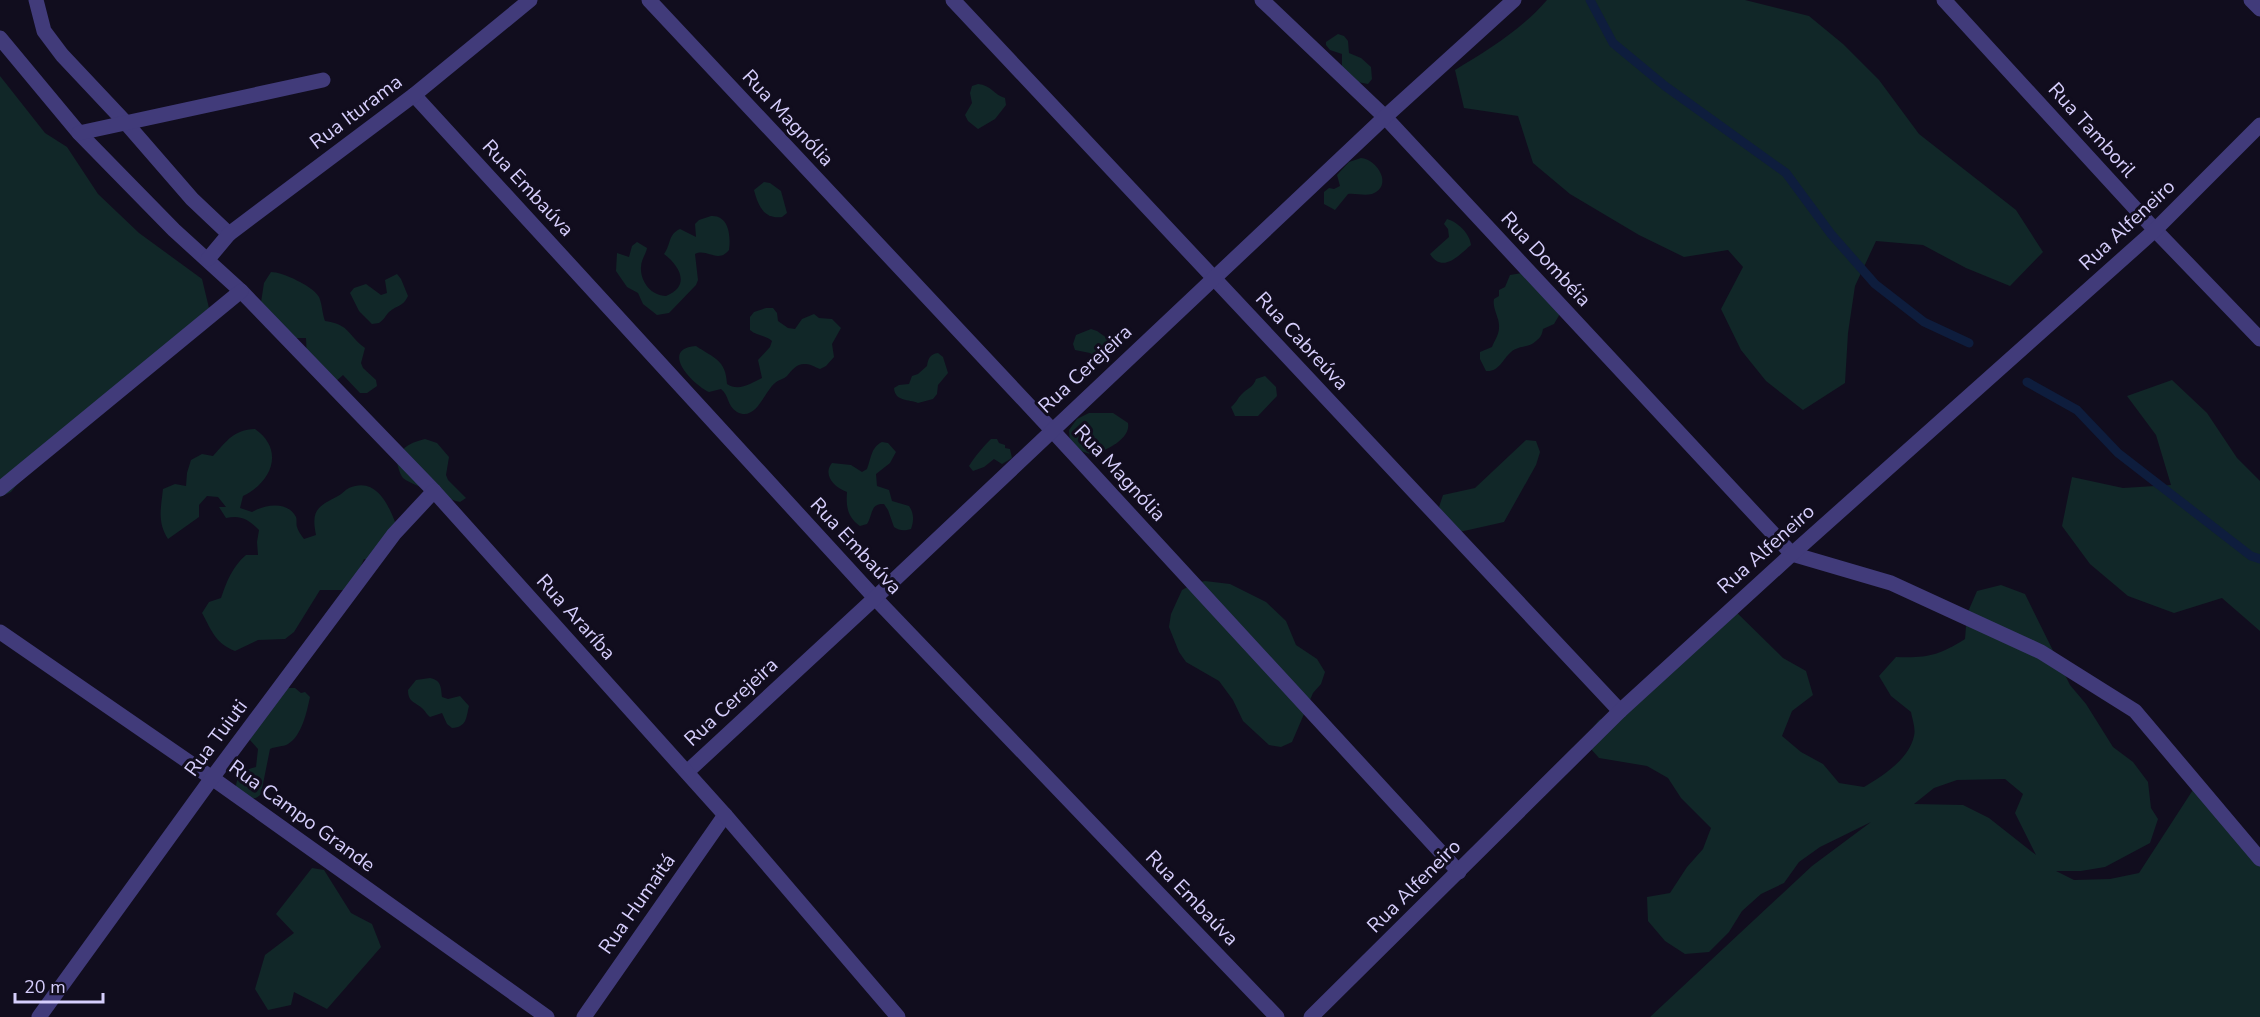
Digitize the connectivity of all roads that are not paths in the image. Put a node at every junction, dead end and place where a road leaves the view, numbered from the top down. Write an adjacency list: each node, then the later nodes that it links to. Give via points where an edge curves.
1 (36, 0): 14 (street, via 44,31)
2 (530, 0): 12 (street, Rua Iturama)
3 (649, 0): 23 (street, Rua Magnólia)
4 (953, 0): 20 (street, Rua Cabreúva)
5 (1262, 0): 13 (street, Rua Dombéia)
6 (1514, 0): 13 (street, Rua Cerejeira)
7 (1944, 0): 17 (street, Rua Tamboril)
8 (2251, 0): 9 (street)
9 (2260, 9)
10 (0, 38): 16 (street, Rua Araríba)
11 (323, 80): 14 (street)
12 (414, 95): 18 (street, Rua Iturama); 27 (street, Rua Embaúva)
13 (1385, 117): 20 (street, Rua Cerejeira); 26 (street, Rua Dombéia)
14 (126, 123): 16 (street); 18 (street, via 192,200)
15 (2260, 125): 17 (street, Rua Alfeneiro)
16 (80, 133): 19 (street, Rua Araríba, via 174,230)
17 (2155, 230): 22 (street, Rua Tamboril); 26 (street, Rua Alfeneiro)
18 (229, 234): 19 (street, Rua Iturama)
19 (208, 259): 21 (street, Rua Araríba)
20 (1214, 278): 23 (street, Rua Cerejeira); 29 (street, Rua Cabreúva)
21 (241, 291): 24 (street); 25 (street, Rua Araríba)
22 (2260, 339)
23 (1052, 429): 27 (street, Rua Cerejeira); 34 (street, Rua Magnólia)
24 (0, 489)
25 (434, 491): 30 (street, Rua Araríba); 31 (street, Rua Tuiuti, via 394,534)
26 (1792, 554): 29 (street, Rua Alfeneiro); 33 (street, via 1891,583 2041,652 2134,711)
27 (875, 598): 30 (street, Rua Cerejeira); 39 (street, Rua Embaúva)
28 (0, 632): 31 (street, Rua Campo Grande)
29 (1620, 711): 34 (street, Rua Alfeneiro)
30 (687, 772): 32 (street, Rua Araríba)
31 (212, 778): 35 (street, Rua Tuiuti); 36 (street, Rua Campo Grande)
32 (725, 814): 37 (street, Rua Humaitá); 38 (street, Rua Araríba)
33 (2260, 859)
34 (1459, 872): 40 (street, Rua Alfeneiro)
35 (39, 1017)
36 (547, 1017)
37 (584, 1017)
38 (898, 1017)
39 (1277, 1017)
40 (1311, 1017)

